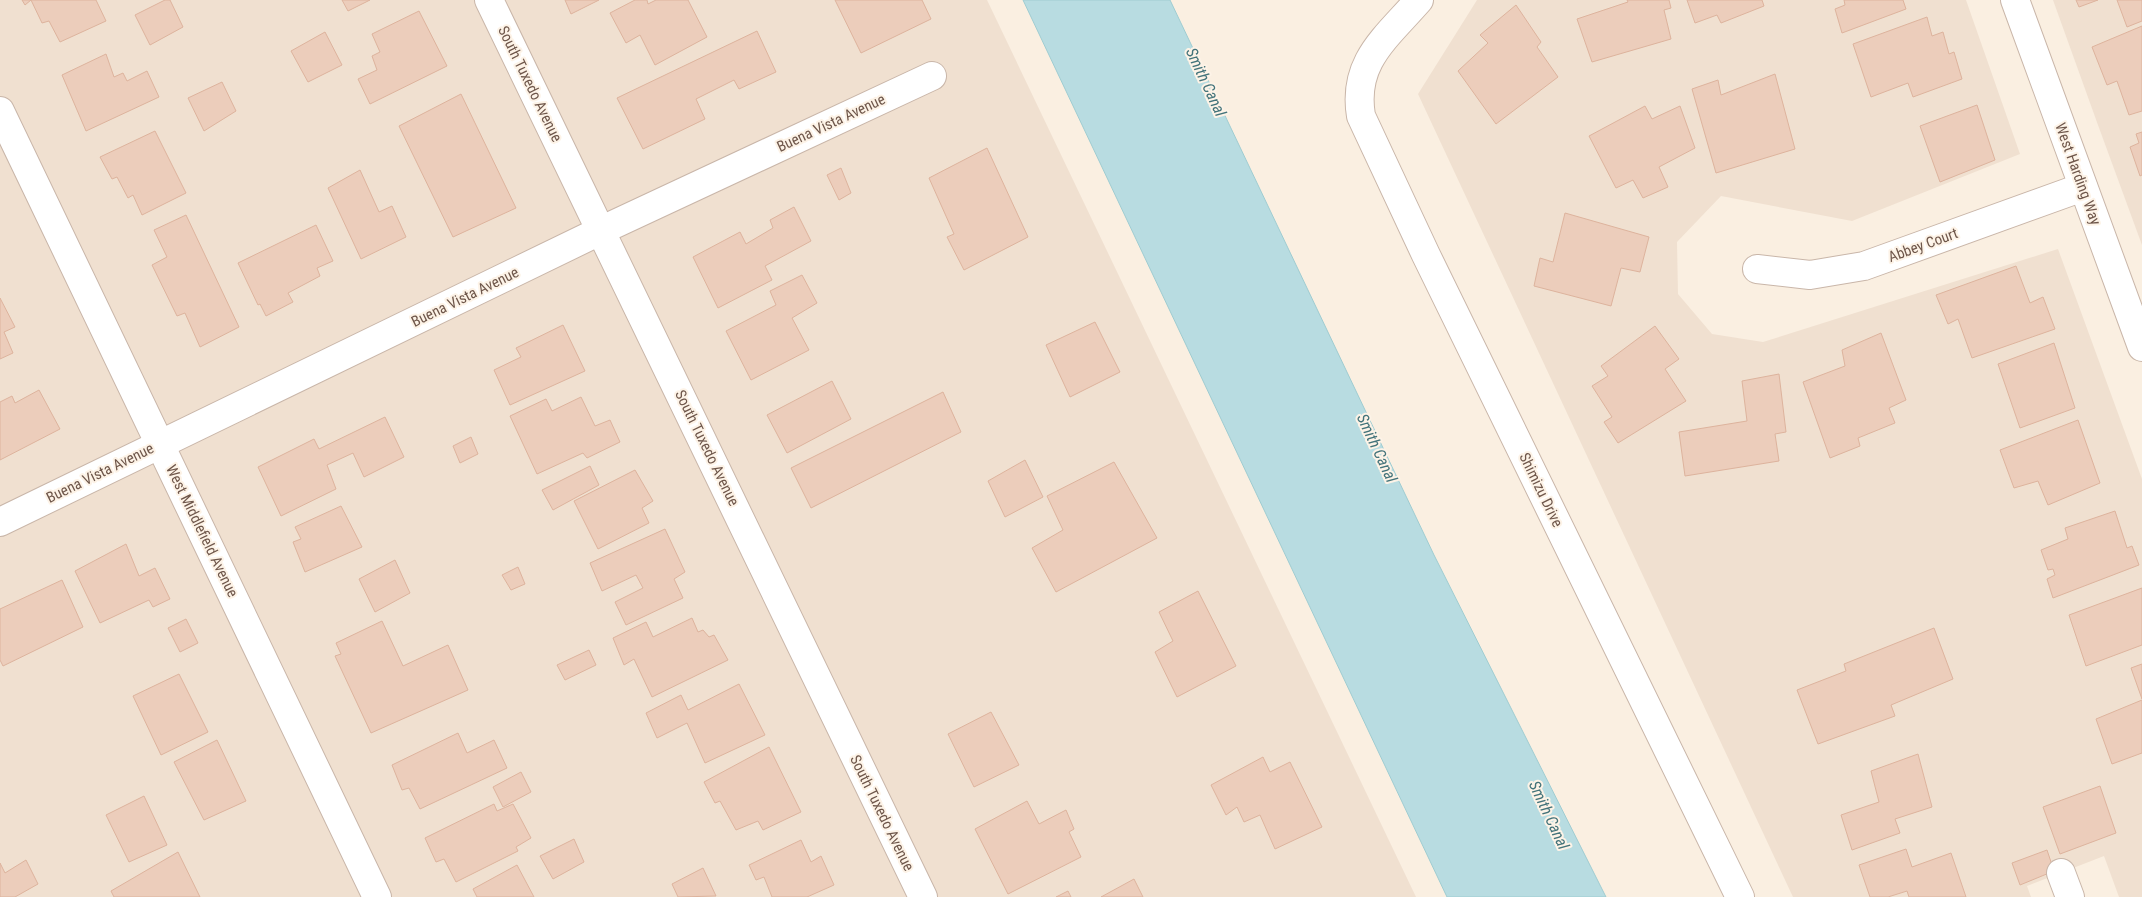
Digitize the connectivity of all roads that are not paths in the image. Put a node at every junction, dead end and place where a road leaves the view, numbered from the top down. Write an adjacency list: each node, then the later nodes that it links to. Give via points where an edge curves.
1 (490, 0): 7 (street, South Tuxedo Avenue)
2 (1419, 0): 14 (street, Shimizu Drive, via 1370,57 1360,78 1358,98 1365,125)
3 (2015, 0): 6 (street, West Harding Way)
4 (932, 76): 7 (street, Buena Vista Avenue)
5 (0, 111): 10 (street, West Middlefield Avenue)
6 (2084, 187): 8 (street, Abbey Court, via 1864,266 1810,275); 9 (street, West Harding Way)
7 (602, 230): 10 (street, Buena Vista Avenue); 13 (street, South Tuxedo Avenue)
8 (1757, 269)
9 (2142, 347)
10 (160, 444): 11 (street, Buena Vista Avenue); 12 (street, West Middlefield Avenue)
11 (0, 522)
12 (377, 897)
13 (923, 897)
14 (1740, 897)

